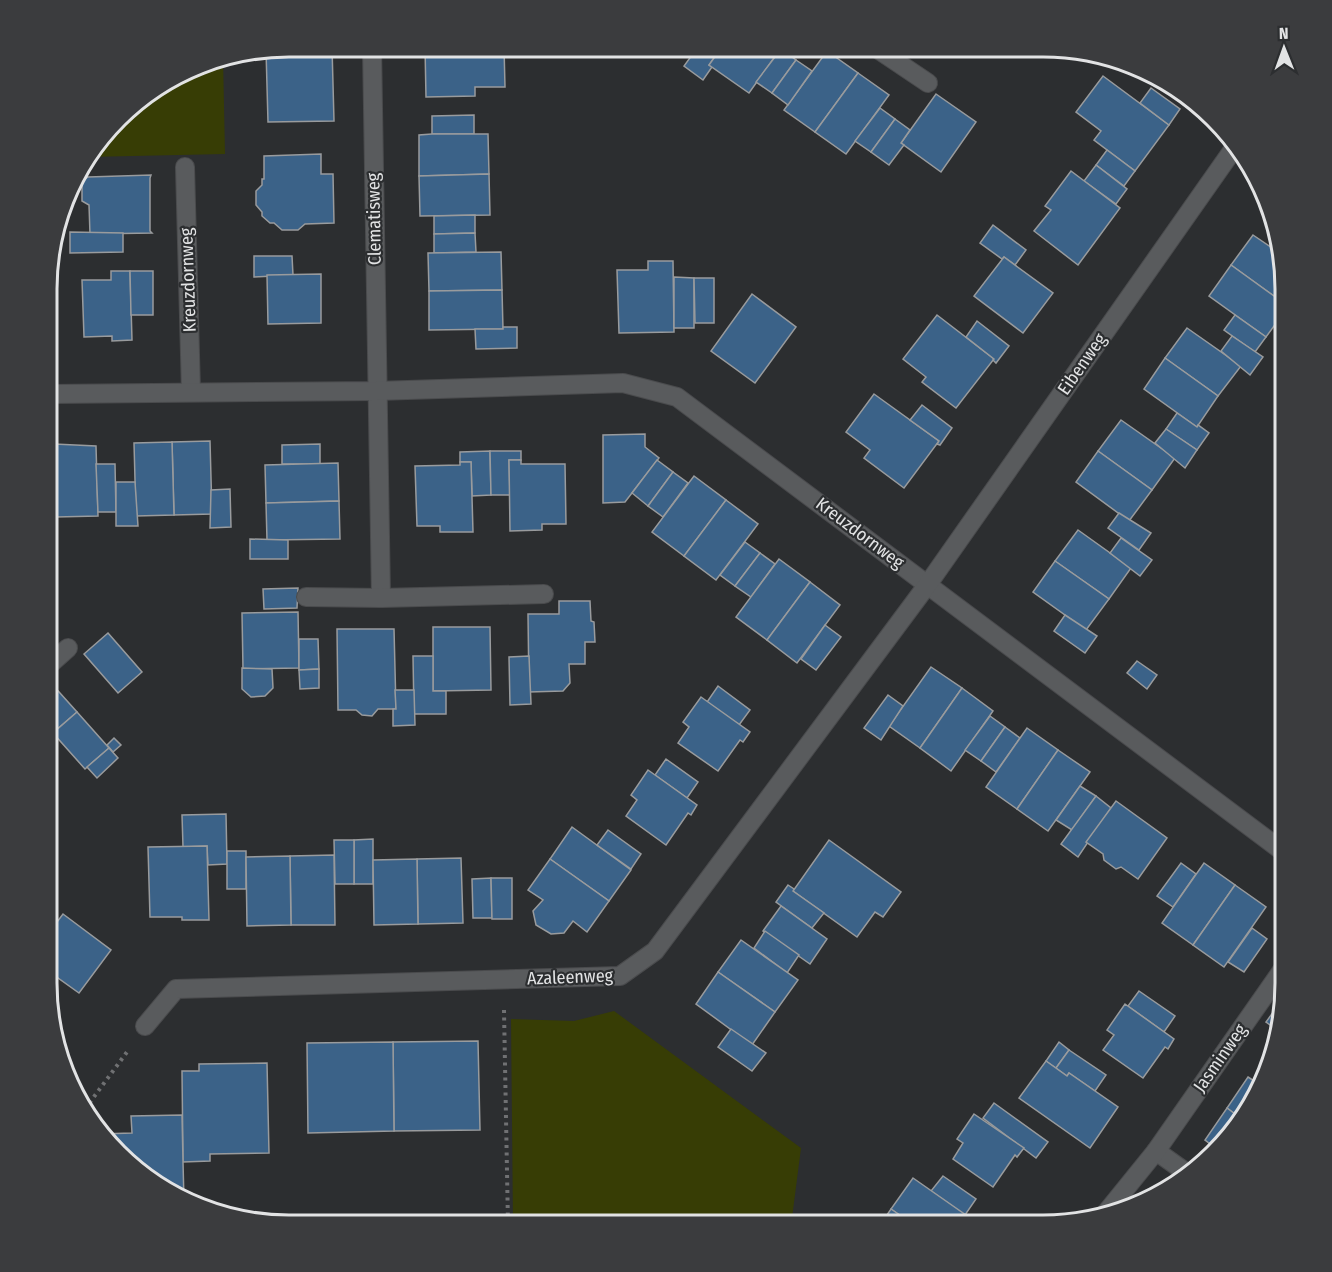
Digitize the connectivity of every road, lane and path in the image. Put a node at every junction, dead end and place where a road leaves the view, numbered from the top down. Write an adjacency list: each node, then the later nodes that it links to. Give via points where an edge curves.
1 (372, 57): 6 (street, Clematisweg)
2 (889, 57): 3 (street)
3 (928, 83)
4 (1231, 153): 9 (street, Eibenweg)
5 (185, 167): 7 (street, Kreuzdornweg)
6 (376, 391): 7 (street, Kreuzdornweg); 9 (street, Kreuzdornweg, via 623,383 677,397); 12 (street)
7 (191, 392): 8 (street, Kreuzdornweg)
8 (57, 394)
9 (928, 584): 15 (street, Kreuzdornweg); 16 (street, Azaleenweg, via 655,951 620,976)
10 (544, 594): 12 (street)
11 (306, 597): 12 (street)
12 (381, 598)
13 (68, 648): 14 (street)
14 (57, 658)
15 (1275, 845)
16 (504, 980): 18 (street, Azaleenweg, via 176,989); 23 (path)
17 (1275, 980): 20 (street, Jasminweg)
18 (145, 1026): 19 (path)
19 (90, 1102)
20 (1156, 1151): 21 (street); 22 (street, Jasminweg)
21 (1181, 1169)
22 (1113, 1204)
23 (508, 1215)

